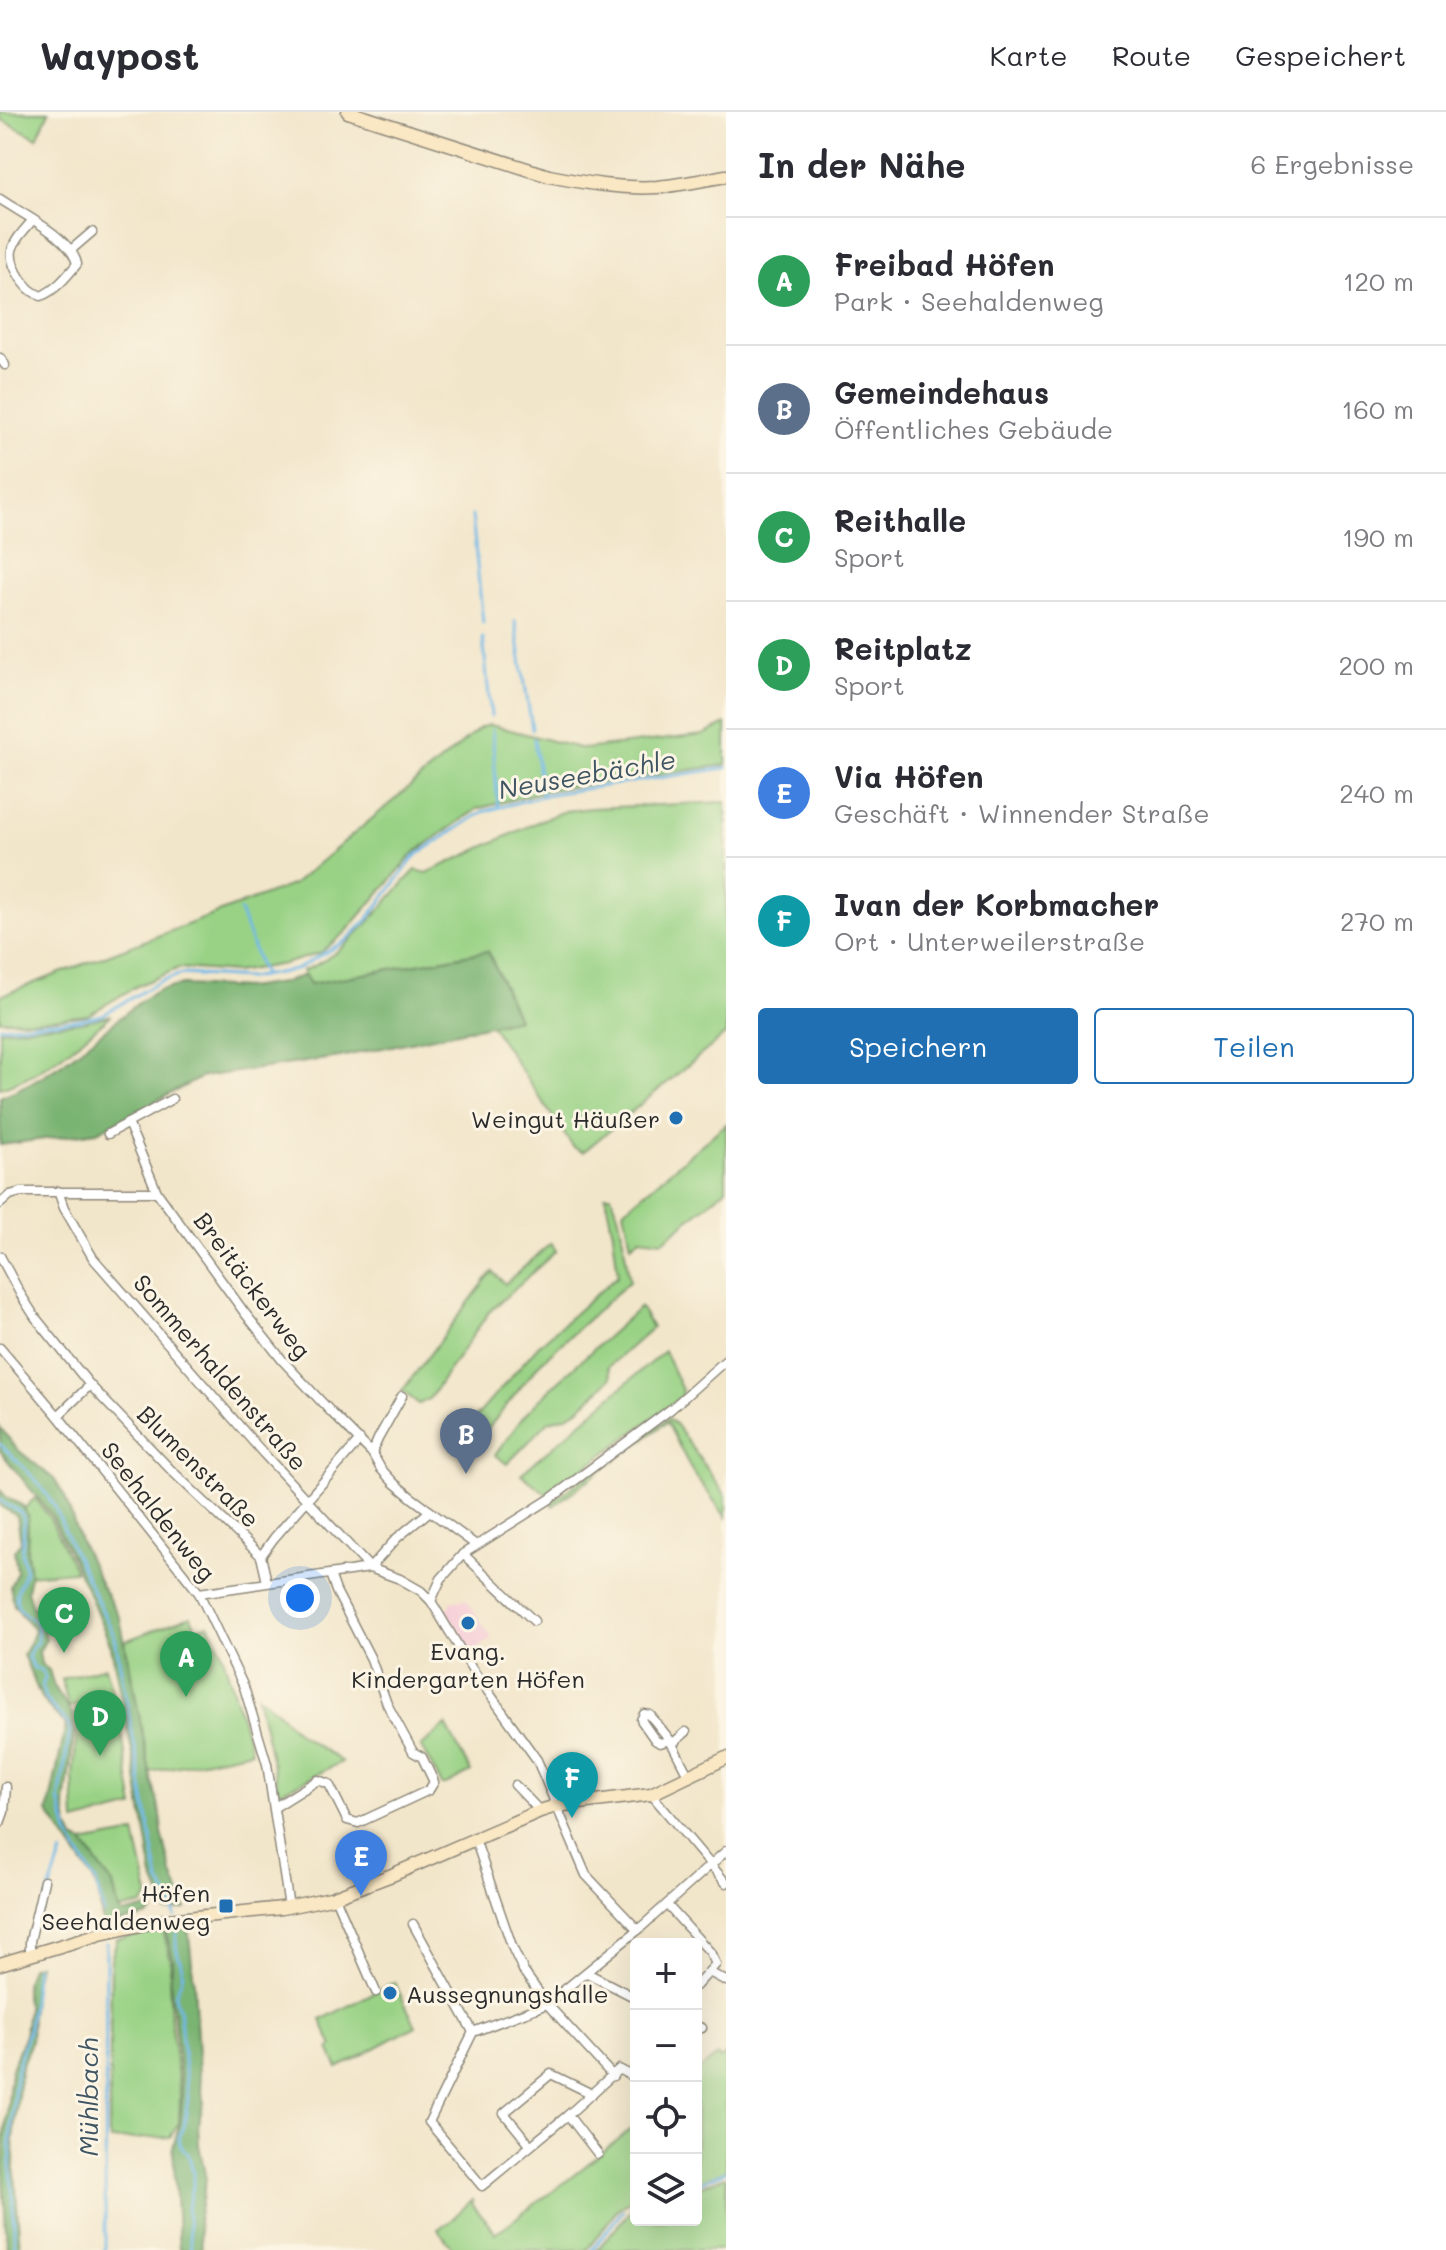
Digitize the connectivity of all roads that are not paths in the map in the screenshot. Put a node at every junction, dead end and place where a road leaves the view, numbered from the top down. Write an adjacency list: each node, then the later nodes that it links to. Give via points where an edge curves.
1 (348, 112): 2 (street, via 583,183 657,187)
2 (726, 176)
3 (0, 199): 4 (street)
4 (32, 221): 6 (street); 6 (street, via 10,257 31,291 41,296 54,288 77,264)
5 (92, 232): 6 (street)
6 (71, 250)
7 (172, 1099): 8 (street)
8 (128, 1123): 9 (street); 11 (street, Breitäckerweg)
9 (108, 1134)
10 (58, 1191): 11 (street); 12 (street, via 21,1192); 21 (street, Sommerhaldenstraße, via 93,1258)
11 (157, 1192): 19 (street, Breitäckerweg, via 276,1352)
12 (0, 1204)
13 (0, 1256): 16 (street, Blumenstraße, via 35,1317)
14 (0, 1348): 18 (street, Seehaldenweg)
15 (726, 1360): 23 (street, via 671,1409 550,1499)
16 (90, 1385): 18 (street); 25 (street, Blumenstraße)
17 (402, 1396): 20 (street)
18 (58, 1416): 29 (street, Seehaldenweg)
19 (360, 1440): 20 (street, Breitäckerweg); 21 (street)
20 (372, 1453): 22 (street, Breitäckerweg, via 394,1483)
21 (308, 1501): 25 (street); 26 (street, Sommerhaldenstraße)
22 (430, 1511): 23 (street, Breitäckerweg); 26 (street)
23 (476, 1545): 24 (street)
24 (463, 1554): 30 (street, via 441,1579); 31 (street)
25 (261, 1556): 28 (street, Blumenstraße)
26 (370, 1568): 27 (street); 30 (street, via 400,1579)
27 (330, 1574): 28 (street); 39 (street, via 387,1704 434,1782 429,1790 358,1823 347,1820 329,1784 318,1780)
28 (267, 1582): 29 (street)
29 (199, 1593): 39 (street, Seehaldenweg, via 244,1687)
30 (431, 1601): 38 (street, via 537,1760)
31 (534, 1621)
32 (686, 1732): 34 (street, via 671,1742)
33 (726, 1758): 34 (street)
34 (689, 1777): 37 (street)
35 (515, 1785): 40 (street)
36 (6, 1787): 41 (street)
37 (651, 1794): 38 (street); 44 (street)
38 (556, 1806): 40 (street); 51 (street, via 586,1875)
39 (275, 1807): 49 (street, Seehaldenweg)
40 (540, 1811): 42 (street)
41 (0, 1823)
42 (475, 1839): 47 (street); 60 (street, via 517,1960)
43 (726, 1851): 44 (street)
44 (711, 1865): 46 (street); 48 (street)
45 (44, 1881): 52 (street)
46 (726, 1883)
47 (335, 1897): 49 (street); 58 (street)
48 (667, 1905): 51 (street); 54 (street, via 710,1952 716,1964)
49 (286, 1908): 52 (street, via 170,1919)
50 (413, 1924): 61 (street)
51 (638, 1930): 55 (street)
52 (30, 1956): 53 (street)
53 (0, 1964)
54 (709, 1972): 56 (street); 57 (street)
55 (587, 1973): 59 (street); 60 (street)
56 (702, 1980)
57 (726, 1981)
58 (376, 1992)
59 (630, 1995)
60 (547, 2004): 61 (street); 62 (street)
61 (473, 2032): 66 (street, via 429,2122 482,2186)
62 (616, 2072): 63 (street); 64 (street)
63 (630, 2076)
64 (592, 2094): 65 (street); 66 (street, via 551,2074 504,2113)
65 (568, 2115): 66 (street); 67 (street)
66 (530, 2145)
67 (598, 2154)

